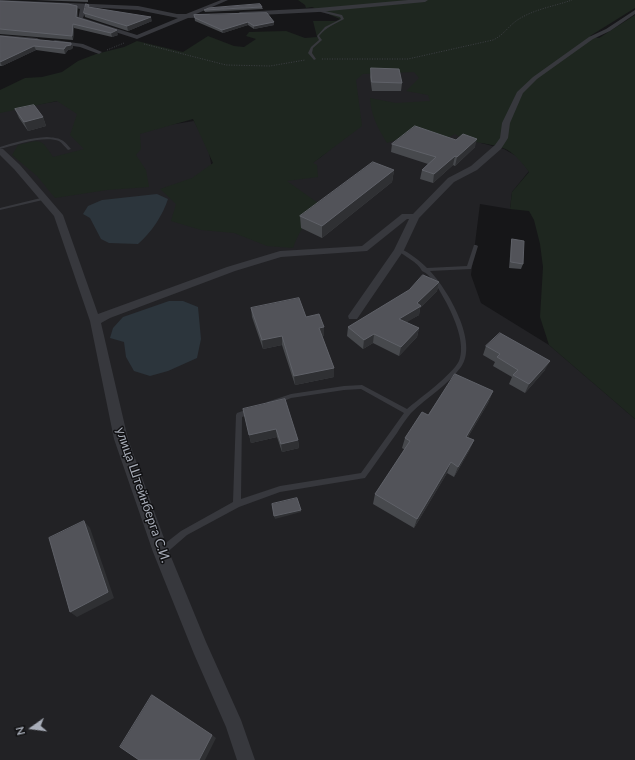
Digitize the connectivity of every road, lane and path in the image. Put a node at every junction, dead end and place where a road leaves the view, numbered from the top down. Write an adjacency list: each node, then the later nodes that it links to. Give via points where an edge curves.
1 (115, 0): 8 (street)
2 (225, 0): 12 (street)
3 (425, 0): 9 (street)
4 (572, 0): 20 (path, via 519,18 502,36 493,40 428,56 392,60)
5 (0, 1): 6 (street)
6 (53, 1): 7 (street)
7 (68, 4): 8 (street); 15 (street, via 82,8 80,19)
8 (79, 4): 12 (street, via 138,8)
9 (318, 10): 11 (street); 20 (lane, via 341,16 343,19 321,31 318,36 321,40 310,53)
10 (635, 12): 25 (street, via 591,38 535,78 520,92 506,123 504,138 498,147 474,168 451,180)
11 (230, 15)
12 (184, 16): 13 (street); 15 (street)
13 (216, 16)
14 (0, 37): 16 (street)
15 (138, 37): 19 (path)
16 (42, 41)
17 (49, 42): 19 (street, via 81,45)
18 (144, 44): 20 (path, via 226,65 270,66)
19 (99, 52)
20 (314, 59)
21 (69, 149): 22 (lane, via 60,140 48,138 17,143)
22 (0, 150): 23 (street, улица Штейнберга С.И.)
23 (44, 198): 24 (lane); 30 (street, улица Штейнберга С.И., via 58,215)
24 (0, 208)
25 (415, 217): 27 (street); 30 (street, via 405,216 364,249 280,254 231,269)
26 (476, 246): 28 (lane, via 469,268)
27 (399, 250): 28 (lane, via 406,253); 29 (street)
28 (424, 270): 33 (lane, via 434,279 454,311 463,336 463,359 454,373)
29 (352, 316)
30 (95, 321): 35 (street, улица Штейнберга С.И., via 121,439)
31 (262, 407): 33 (lane, via 291,396 362,387)
32 (254, 410): 34 (lane, via 239,415)
33 (408, 412): 34 (lane, via 363,476 280,489)
34 (237, 504): 35 (lane, via 184,533)
35 (161, 552): 36 (street, улица Штейнберга С.И.)
36 (246, 760)

